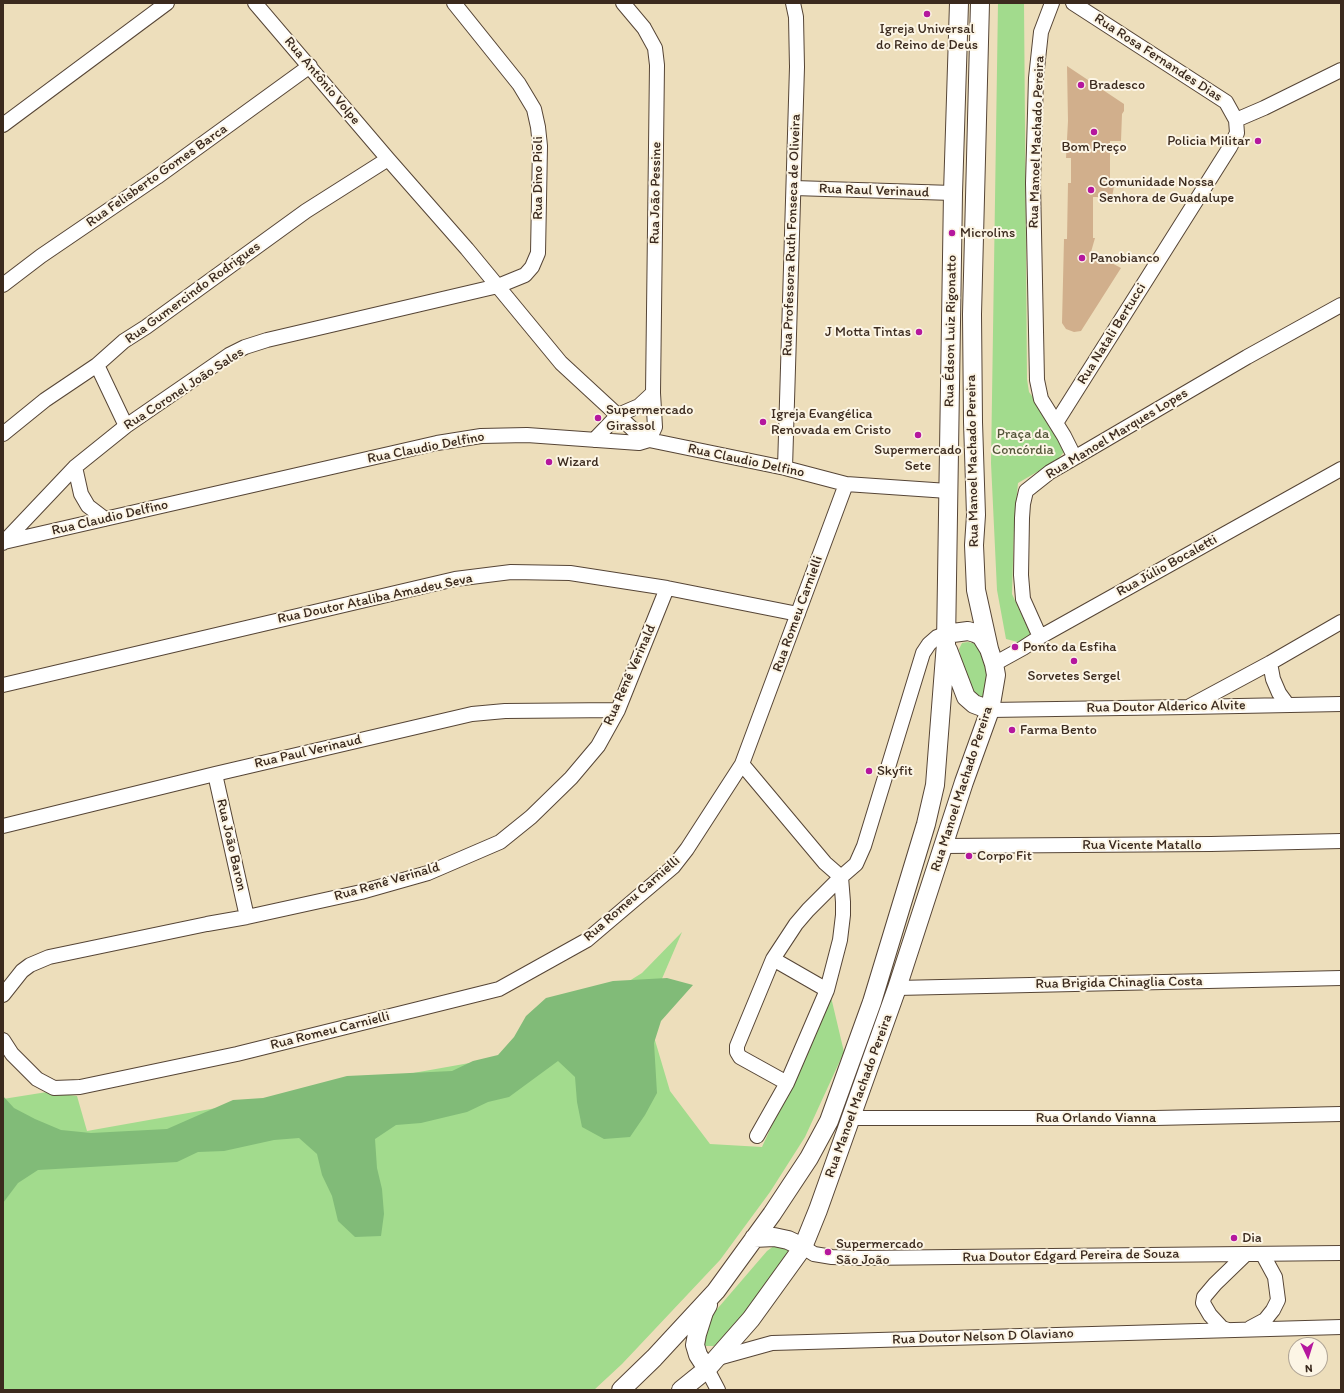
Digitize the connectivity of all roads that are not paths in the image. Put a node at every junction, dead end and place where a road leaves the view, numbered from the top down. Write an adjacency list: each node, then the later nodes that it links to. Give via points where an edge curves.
1 (167, 3): 13 (street)
2 (255, 3): 10 (street, Rua Antônio Volpe)
3 (454, 3): 18 (street, Rua Dino Pioli, via 519,84 534,109 538,127 538,253 532,267 525,274)
4 (623, 3): 21 (street, Rua João Pessine, via 644,28 655,48 657,66)
5 (793, 3): 15 (street, Rua Professora Ruth Fonseca de Oliveira, via 798,67)
6 (958, 3): 16 (main road, Rua Édson Luiz Rigonatto)
7 (980, 3): 34 (main road, Rua Manoel Machado Pereira, via 972,314)
8 (1052, 3): 23 (street, Rua Manoel Machado Pereira, via 1041,32 1036,78 1033,183 1037,386 1041,399)
9 (1073, 3): 12 (street, Rua Rosa Fernandes Dias, via 1226,102)
10 (310, 66): 14 (street, Rua Antônio Volpe); 17 (street, Rua Felisberto Gomes Barca)
11 (1341, 70): 12 (street)
12 (1236, 120): 23 (street, Rua Natali Bertucci, via 1237,133 1230,147)
13 (3, 125)
14 (388, 159): 18 (street); 20 (street, Rua Gumercindo Rodrigues, via 306,211 124,341)
15 (794, 188): 16 (street, Rua Raul Verinaud); 30 (street, Rua Professora Ruth Fonseca de Oliveira)
16 (953, 193): 33 (main road, Rua Édson Luiz Rigonatto)
17 (3, 285)
18 (498, 286): 22 (street, via 561,363); 24 (street, Rua Coronel João Sales, via 245,347 229,355)
19 (1341, 305): 28 (street, Rua Manoel Marques Lopes)
20 (97, 365): 24 (street); 25 (street, Rua Gumercindo Rodrigues, via 44,400)
21 (652, 392): 22 (street, via 639,406); 27 (street, Rua João Pessine, via 655,427)
22 (618, 415): 26 (street); 27 (street, via 639,435)
23 (1056, 423): 28 (street, Rua Manoel Machado Pereira)
24 (126, 426): 29 (street, Rua Coronel João Sales)
25 (3, 434)
26 (594, 440): 27 (street, Rua Claudio Delfino, via 639,443); 35 (street, Rua Claudio Delfino, via 527,435 474,437)
27 (649, 440): 30 (street, Rua Claudio Delfino)
28 (1076, 457): 40 (street, Rua Manoel Marques Lopes, via 1050,472 1026,492 1023,504 1023,599)
29 (75, 466): 35 (street, via 81,494 88,506); 36 (street, Rua Coronel João Sales)
30 (784, 468): 32 (street, Rua Claudio Delfino)
31 (1341, 469): 40 (street, Rua Júlio Bocaletti)
32 (846, 484): 33 (street, Rua Claudio Delfino); 38 (street, Rua Romeu Carnielli)
33 (948, 492): 34 (main road, via 968,500); 41 (main road, Rua Édson Luiz Rigonatto)
34 (976, 515): 42 (main road, Rua Manoel Machado Pereira, via 976,590)
35 (105, 519): 36 (street, Rua Claudio Delfino)
36 (3, 542)
37 (668, 588): 38 (street, Rua Doutor Ataliba Amadeu Seva); 44 (street, Rua Doutor Ataliba Amadeu Seva, via 570,573 511,572 455,579); 48 (street, Rua Renê Verinald)
38 (798, 614): 50 (street, Rua Romeu Carnielli)
39 (1341, 622): 43 (street)
40 (1040, 637): 42 (street, Rua Júlio Bocaletti, via 1023,648)
41 (945, 639): 42 (main road, via 968,631 981,636); 49 (main road, via 966,697 974,704); 55 (street, via 937,637 923,653 864,846 856,864); 67 (main road, Rua Manoel Machado Pereira, via 935,784 926,824 872,1002 829,1121 809,1158)
42 (992, 656): 49 (main road, Rua Manoel Machado Pereira, via 996,675)
43 (1270, 663): 45 (street, via 1273,679); 47 (street)
44 (3, 685)
45 (1287, 704): 46 (street, Rua Doutor Alderico Alvite); 47 (street, Rua Doutor Alderico Alvite)
46 (1341, 704)
47 (1188, 707): 49 (street, Rua Doutor Alderico Alvite)
48 (618, 710): 51 (street, Rua Paul Verinaud, via 506,711 472,714); 56 (street, Rua Renê Verinald, via 598,746 571,778 531,817 500,842 428,873 360,892)
49 (990, 710): 54 (main road, Rua Manoel Machado Pereira)
50 (742, 764): 55 (street, via 825,862); 62 (street, Rua Romeu Carnielli, via 688,849 673,867 587,940 499,990 237,1054 80,1087 54,1088 37,1079 12,1054)
51 (215, 774): 52 (street, Rua Paul Verinaud); 56 (street, Rua João Baron)
52 (3, 826)
53 (1341, 841): 54 (street, Rua Vicente Matallo)
54 (943, 846): 59 (main road, Rua Manoel Machado Pereira)
55 (841, 877): 57 (street, via 800,919); 60 (street, via 843,916 840,940)
56 (247, 917): 61 (street, Rua Renê Verinald, via 49,957 22,971)
57 (774, 959): 60 (street); 63 (street, via 737,1046 737,1052 740,1057)
58 (1341, 978): 59 (street, Rua Brigida Chinaglia Costa)
59 (897, 988): 65 (main road, Rua Manoel Machado Pereira)
60 (827, 990): 63 (street)
61 (3, 995)
62 (3, 1040)
63 (787, 1083): 66 (street)
64 (1341, 1114): 65 (street, Rua Orlando Vianna, via 1155,1118)
65 (851, 1118): 68 (main road, Rua Manoel Machado Pereira)
66 (757, 1136)
67 (754, 1238): 68 (main road, via 774,1237); 72 (main road, Rua Manoel Machado Pereira)
68 (803, 1247): 70 (street, Rua Doutor Edgard Pereira de Souza, via 814,1254 859,1258); 76 (main road, Rua Manoel Machado Pereira, via 751,1320)
69 (1341, 1253): 71 (street, Rua Doutor Edgard Pereira de Souza)
70 (1245, 1255): 71 (street, Rua Doutor Edgard Pereira de Souza); 75 (street, via 1204,1296 1203,1303 1210,1316 1222,1328)
71 (1262, 1255): 74 (street, Rua Doutor Nelson D Olaviano, via 1275,1277 1278,1300 1265,1320)
72 (716, 1291): 76 (main road, via 704,1312 695,1345 698,1355); 77 (main road, Rua Manoel Machado Pereira)
73 (1341, 1327): 74 (street, Rua Doutor Nelson D Olaviano)
74 (1249, 1329): 75 (street, Rua Doutor Nelson D Olaviano)
75 (1228, 1330): 76 (street, Rua Doutor Nelson D Olaviano, via 772,1343)
76 (713, 1363): 78 (main road, Rua Manoel Machado Pereira); 79 (street)
77 (621, 1390)
78 (681, 1390)
79 (718, 1390)

